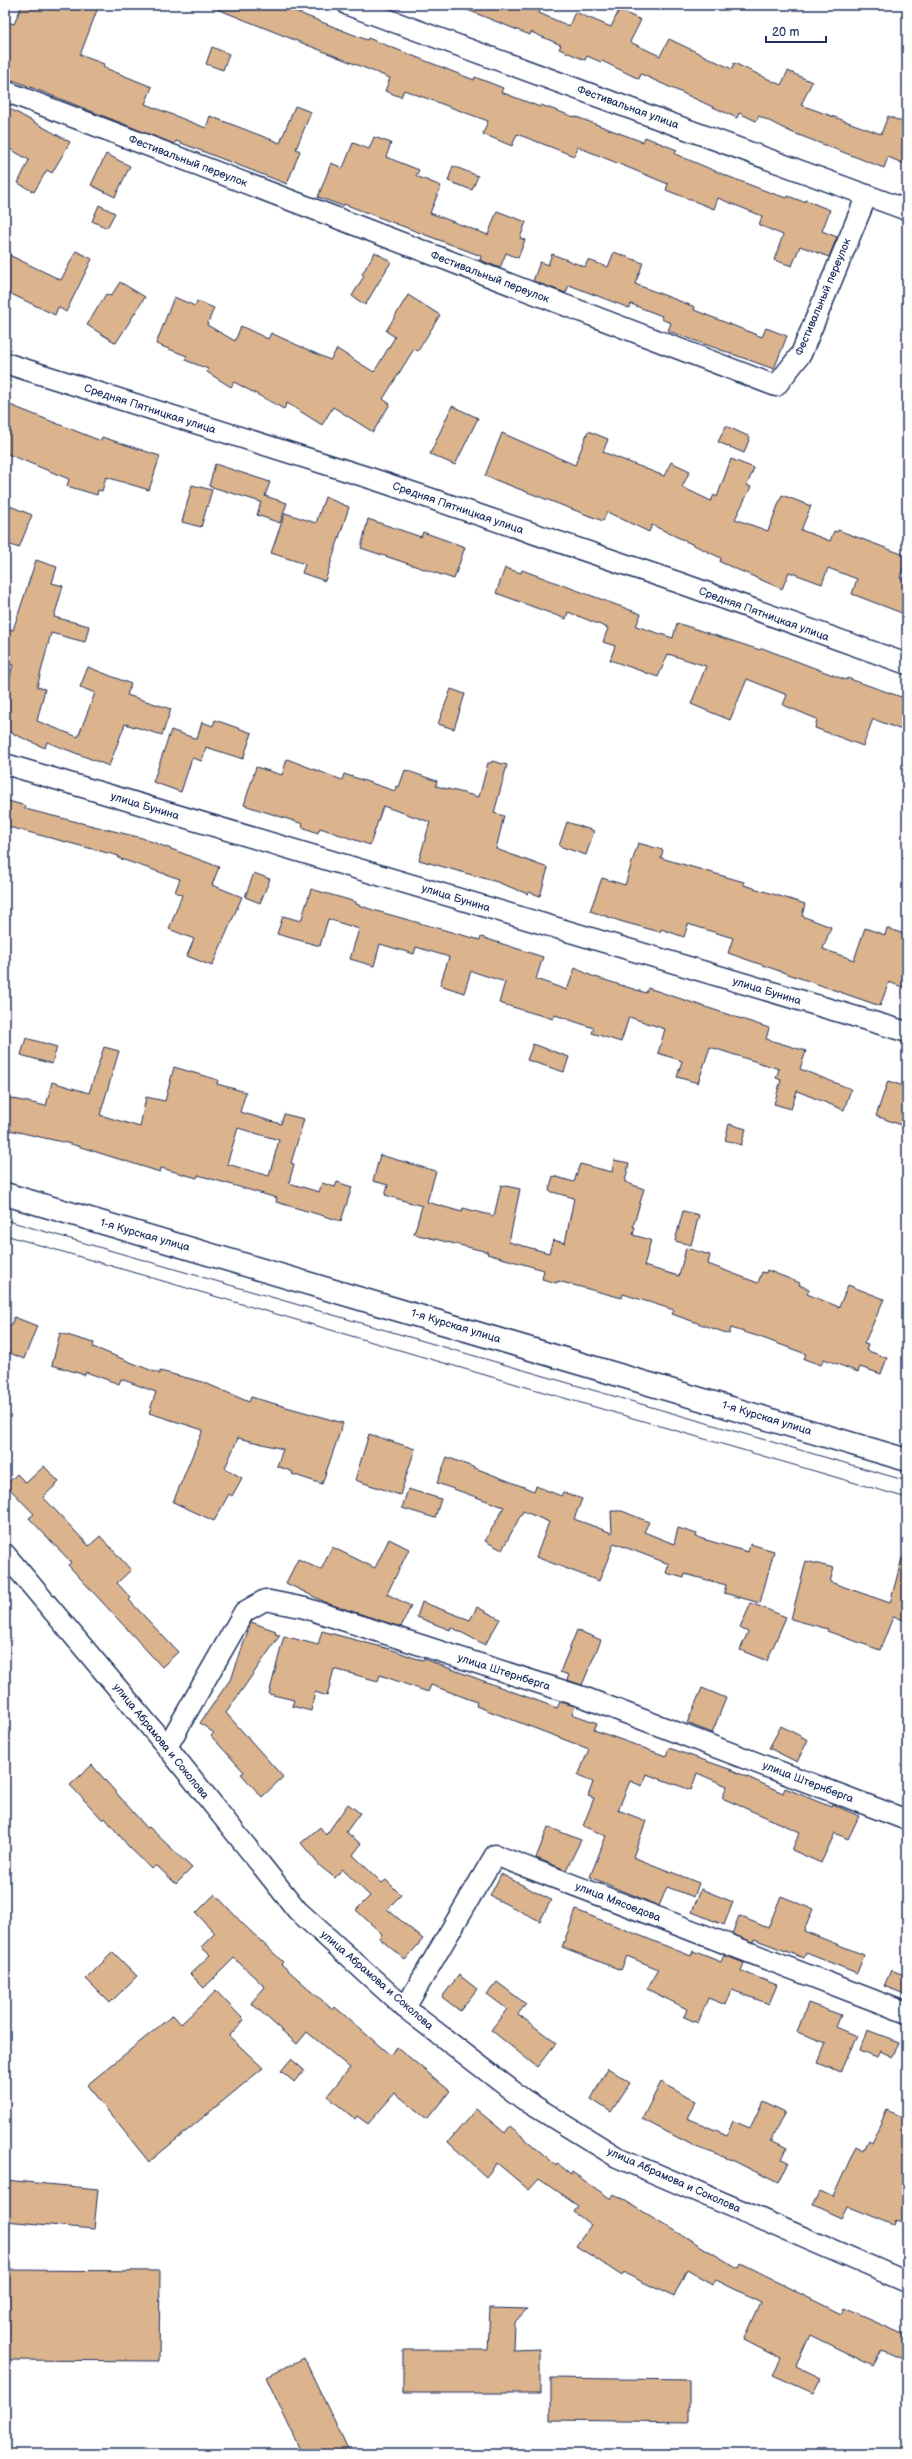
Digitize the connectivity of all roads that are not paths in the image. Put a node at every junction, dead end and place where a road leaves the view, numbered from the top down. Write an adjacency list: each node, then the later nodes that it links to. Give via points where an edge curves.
1 (348, 5): 3 (street, Фестивальная улица)
2 (5, 91): 3 (street, Фестивальный переулок, via 776,386 801,354)
3 (867, 194): 4 (street, Фестивальная улица)
4 (907, 210)
5 (5, 363): 6 (street, Средняя Пятницкая улица, via 381,482)
6 (907, 664)
7 (5, 764): 8 (street, улица Бунина)
8 (907, 1032)
9 (5, 1194): 10 (street, 1-я Курская улица)
10 (907, 1460)
11 (5, 1554): 12 (street, улица Абрамова и Соколова)
12 (167, 1747): 13 (street, улица Штернберга, via 244,1612 265,1600 305,1608 586,1698); 14 (street, улица Абрамова и Соколова, via 297,1910)
13 (907, 1820)
14 (405, 2008): 15 (street, улица Мясоедова, via 495,1855); 16 (street, улица Абрамова и Соколова, via 523,2098 617,2157)
15 (907, 2013)
16 (907, 2282)

